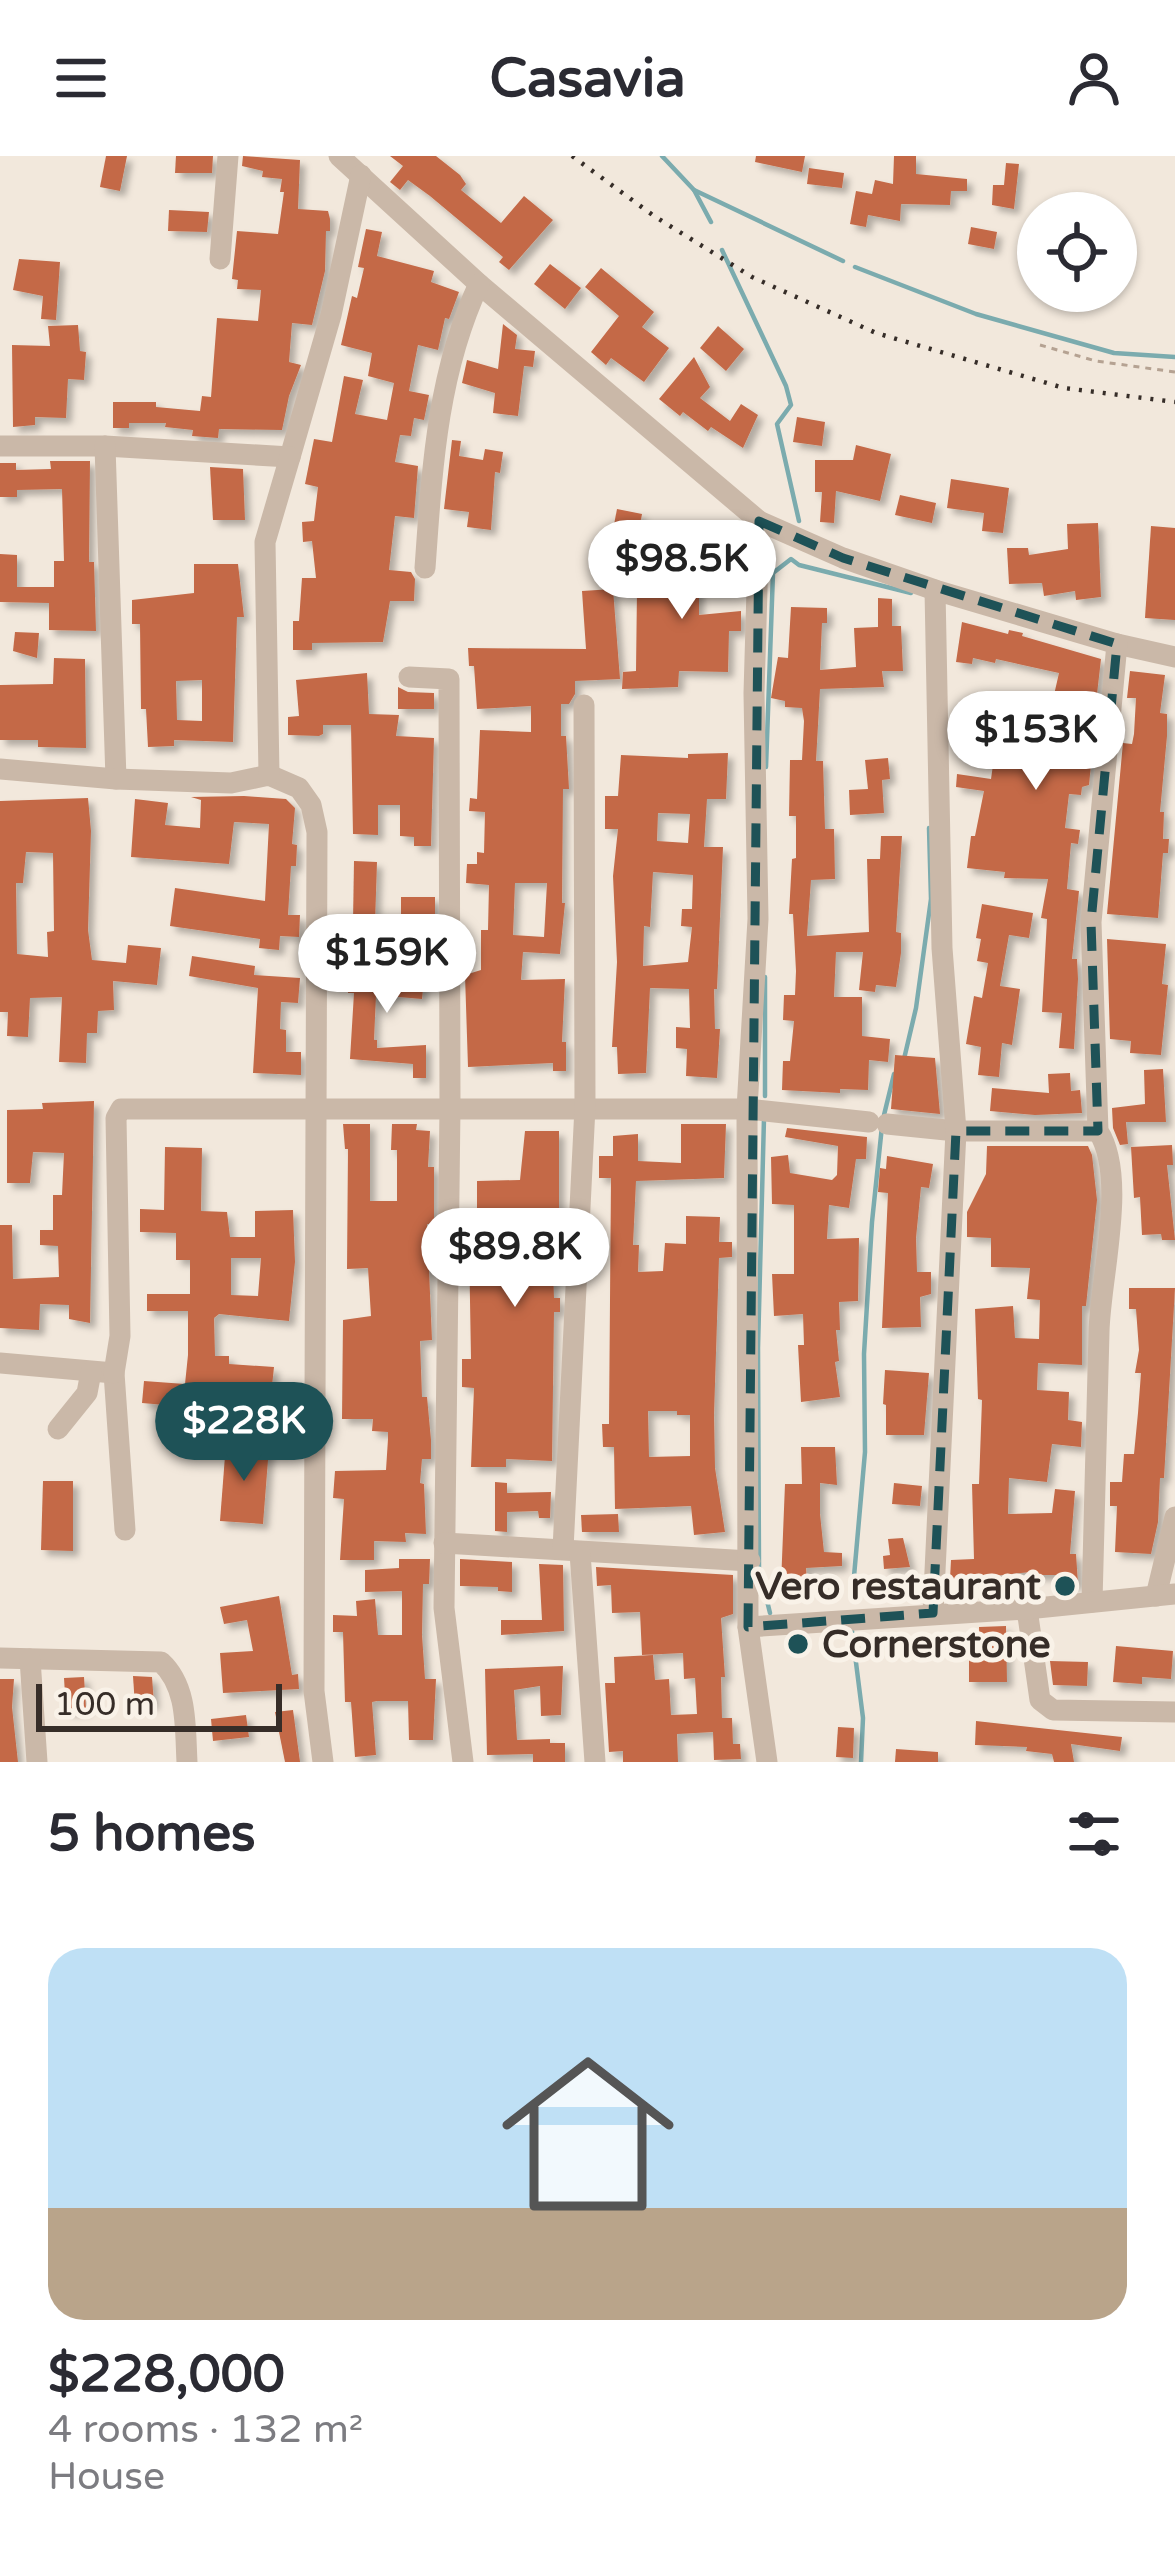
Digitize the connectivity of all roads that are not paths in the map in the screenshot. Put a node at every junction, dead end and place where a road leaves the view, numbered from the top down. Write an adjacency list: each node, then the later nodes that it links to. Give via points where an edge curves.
1 (228, 156): 4 (street)
2 (339, 156): 3 (street)
3 (361, 175): 5 (street); 8 (street)
4 (220, 259)
5 (479, 284): 9 (street); 10 (street, via 445,381)
6 (0, 446): 7 (street)
7 (105, 446): 8 (street); 18 (street)
8 (290, 457): 17 (street, via 265,542)
9 (759, 520): 11 (street); 22 (street, via 758,919)
10 (425, 568)
11 (935, 590): 12 (street); 23 (street, via 942,948)
12 (1117, 644): 13 (street); 24 (street, via 1091,922)
13 (1175, 656)
14 (410, 677): 20 (street, via 449,679)
15 (584, 705): 21 (street)
16 (0, 769): 18 (street)
17 (269, 775): 18 (street, via 231,783); 19 (street, via 298,788 317,832)
18 (116, 779)
19 (315, 1106): 20 (street); 27 (street, via 121,1109); 44 (street, via 314,1691)
20 (450, 1107): 21 (street); 31 (street)
21 (585, 1107): 22 (street); 32 (street)
22 (747, 1108): 23 (street); 33 (street)
23 (956, 1131): 24 (street); 37 (street)
24 (1098, 1131): 35 (street, via 1110,1150 1110,1172)
25 (0, 1364): 26 (street)
26 (91, 1372): 27 (street); 28 (street, via 87,1393)
27 (115, 1372): 30 (street)
28 (58, 1430)
29 (1175, 1517): 34 (street)
30 (124, 1530)
31 (444, 1543): 32 (street); 45 (street, via 445,1629)
32 (571, 1551): 33 (street); 46 (street)
33 (749, 1561): 38 (street)
34 (1166, 1595): 35 (street)
35 (1092, 1602): 36 (street)
36 (1028, 1609): 37 (street); 41 (street, via 1040,1700 1053,1710)
37 (933, 1613): 38 (street)
38 (748, 1628): 47 (street)
39 (0, 1658): 40 (street)
40 (30, 1659): 42 (street); 43 (street, via 160,1662 175,1675 184,1708)
41 (1175, 1712)
42 (37, 1762)
43 (187, 1762)
44 (323, 1762)
45 (463, 1762)
46 (595, 1762)
47 (767, 1762)

